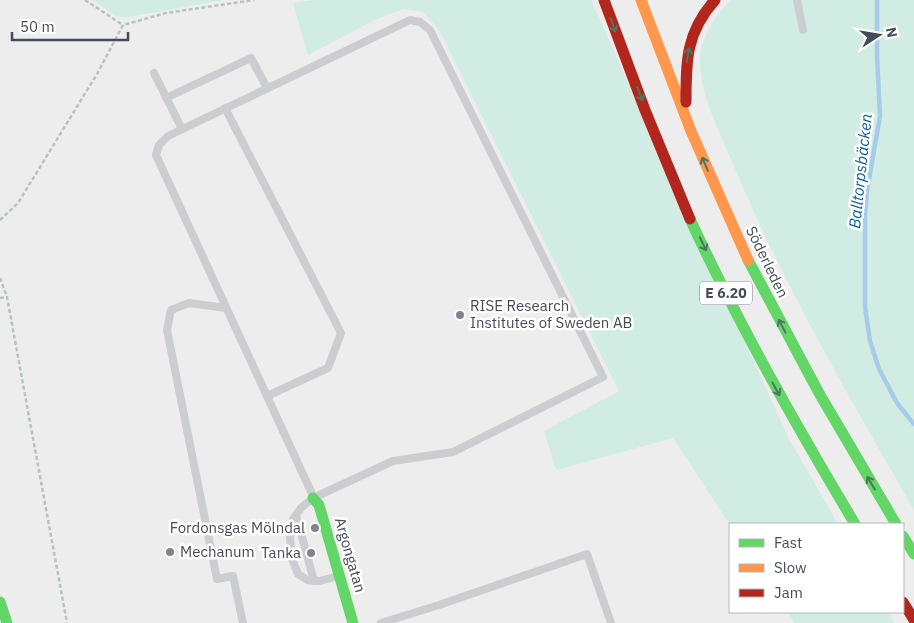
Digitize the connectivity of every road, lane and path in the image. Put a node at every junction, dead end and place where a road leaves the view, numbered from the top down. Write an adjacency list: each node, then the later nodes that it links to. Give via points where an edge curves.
1 (85, 0): 7 (path)
2 (254, 0): 7 (path, via 166,13)
3 (604, 0): 23 (main road, E 6.20, one-way to 23, via 675,184 723,288)
4 (641, 0): 13 (main road, Söderleden / E 6.20)
5 (715, 0): 13 (main road, one-way to 5, via 686,60 701,16)
6 (797, 0): 8 (lane)
7 (123, 24): 15 (path, via 97,74 18,203)
8 (803, 30)
9 (154, 73): 11 (lane)
10 (267, 88): 11 (lane, via 251,58); 12 (lane); 21 (lane, via 410,20 420,22 430,30 602,377 453,452 393,462)
11 (166, 98): 14 (lane)
12 (225, 108): 14 (lane); 20 (lane, via 341,333 328,368)
13 (686, 121): 24 (main road, Söderleden / E 6.20, one-way to 13, via 770,303)
14 (182, 129): 19 (lane, via 159,145 156,155)
15 (0, 220)
16 (0, 278): 17 (path)
17 (7, 297): 18 (path); 33 (path)
18 (0, 298)
19 (226, 308): 20 (lane); 34 (lane, via 189,303 171,310 167,330 217,579 233,576)
20 (267, 396): 21 (lane)
21 (313, 498): 22 (lane); 27 (main road, Argongatan, via 319,505)
22 (296, 515): 28 (lane); 28 (lane, via 290,538 292,559 298,574)
23 (854, 523)
24 (895, 523)
25 (904, 538): 26 (main road)
26 (914, 554)
27 (340, 576): 28 (lane); 35 (main road, Argongatan)
28 (314, 580)
29 (0, 602): 32 (main road)
30 (904, 604): 31 (main road)
31 (914, 620)
32 (7, 623)
33 (67, 623)
34 (243, 623)
35 (354, 623)
36 (381, 623): 37 (lane, via 587,554)
37 (611, 623)

